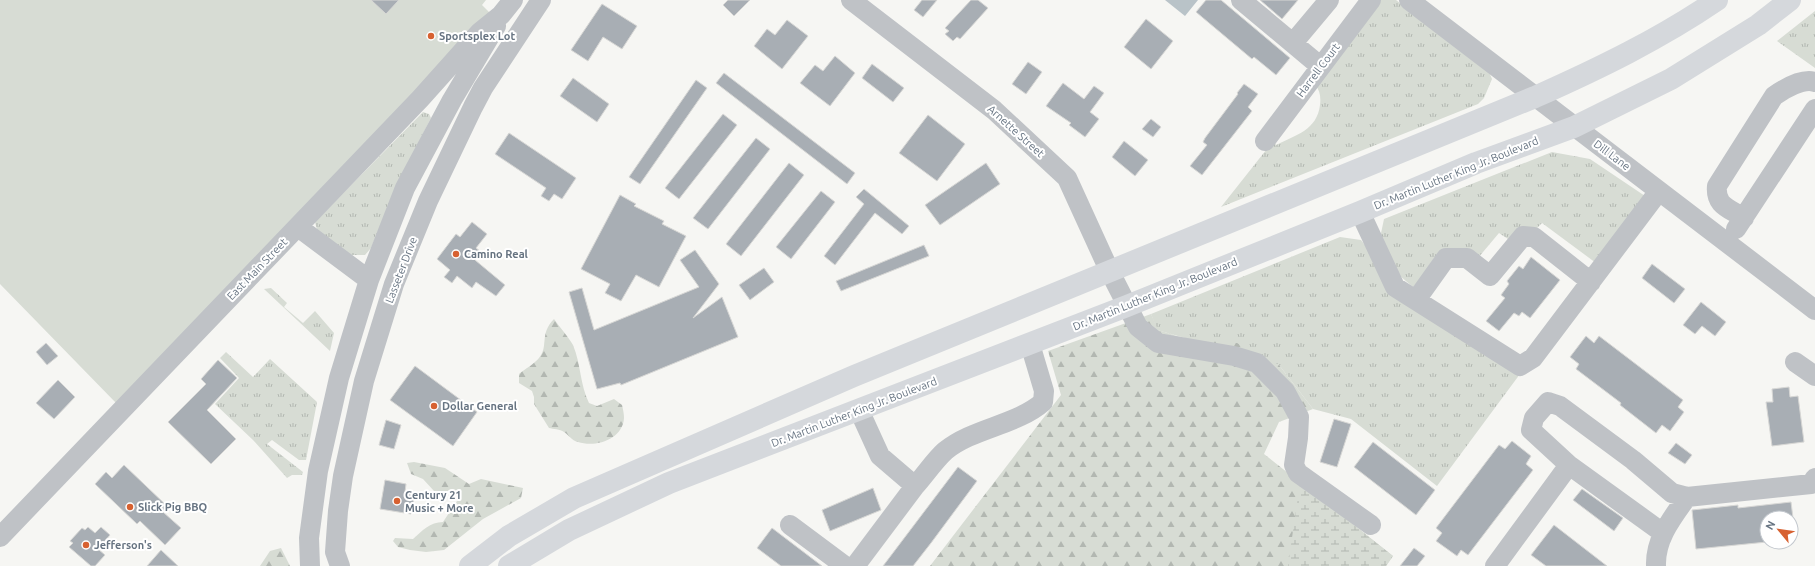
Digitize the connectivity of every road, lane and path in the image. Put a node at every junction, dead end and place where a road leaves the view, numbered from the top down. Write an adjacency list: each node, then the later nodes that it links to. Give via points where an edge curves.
1 (541, 0): 14 (street, Lasseter Drive)
2 (851, 0): 25 (street, Arnette Street, via 994,110 1067,178)
3 (1241, 0): 10 (street)
4 (1329, 0): 10 (street)
5 (1371, 0): 11 (street, Harrell Court)
6 (1409, 0): 15 (street, Dill Lane)
7 (1717, 0): 15 (main road, via 1685,22 1608,64)
8 (1790, 0): 18 (main road, Dr. Martin Luther King Jr. Boulevard, via 1758,26 1671,79)
9 (507, 8): 12 (street); 17 (street, East Main Street, via 480,32)
10 (1293, 43): 11 (street)
11 (1320, 66): 19 (street, Harrell Court)
12 (464, 80): 14 (street); 17 (street); 26 (street, via 405,188)
13 (1815, 82): 22 (street, via 1806,81 1774,96 1717,186 1718,202)
14 (483, 88): 44 (street, Lasseter Drive, via 428,201 394,284 367,374 343,476 338,511 334,552)
15 (1535, 97): 18 (street, Dill Lane); 25 (main road)
16 (1815, 109): 22 (street)
17 (408, 112): 23 (street, East Main Street)
18 (1574, 127): 20 (street, Dill Lane); 21 (main road, Dr. Martin Luther King Jr. Boulevard, via 1476,163)
19 (1265, 141)
20 (1659, 191): 24 (street, Dill Lane); 27 (street)
21 (1360, 212): 28 (street, via 1395,287); 29 (main road, Dr. Martin Luther King Jr. Boulevard)
22 (1744, 218): 24 (street)
23 (298, 227): 26 (street); 42 (street, East Main Street)
24 (1726, 242): 30 (street, Dill Lane)
25 (1109, 270): 29 (street, Arnette Street); 45 (main road, via 854,376 574,498 509,536)
26 (369, 280): 43 (street, via 339,378 318,471 309,538)
27 (1591, 282): 28 (street, via 1533,358 1520,366); 28 (street, via 1534,237 1522,236 1490,276 1467,258 1446,258)
28 (1416, 300)
29 (1127, 306): 31 (main road, Dr. Martin Luther King Jr. Boulevard); 40 (street, Arnette Street, via 1138,327 1158,343 1234,356 1258,363 1285,391 1299,417 1294,464 1298,473)
30 (1815, 310)
31 (1030, 344): 34 (main road, Dr. Martin Luther King Jr. Boulevard); 37 (street, via 1044,391 1043,402 1032,411 976,434 945,451)
32 (1795, 362): 33 (street)
33 (1815, 376)
34 (859, 410): 37 (street, via 880,456); 46 (main road, Dr. Martin Luther King Jr. Boulevard, via 669,483 569,530)
35 (1569, 465): 38 (street, via 1530,430 1534,418 1548,402 1560,406 1634,460 1672,493); 41 (street); 49 (street)
36 (1815, 478): 38 (street, via 1811,484)
37 (915, 486): 48 (street)
38 (1687, 497): 41 (street)
39 (790, 524): 47 (street)
40 (1371, 526)
41 (1663, 533): 50 (street, via 1655,554)
42 (0, 537)
43 (310, 566)
44 (340, 566)
45 (470, 566)
46 (509, 566)
47 (845, 566)
48 (855, 566)
49 (1495, 566)
50 (1656, 566)

